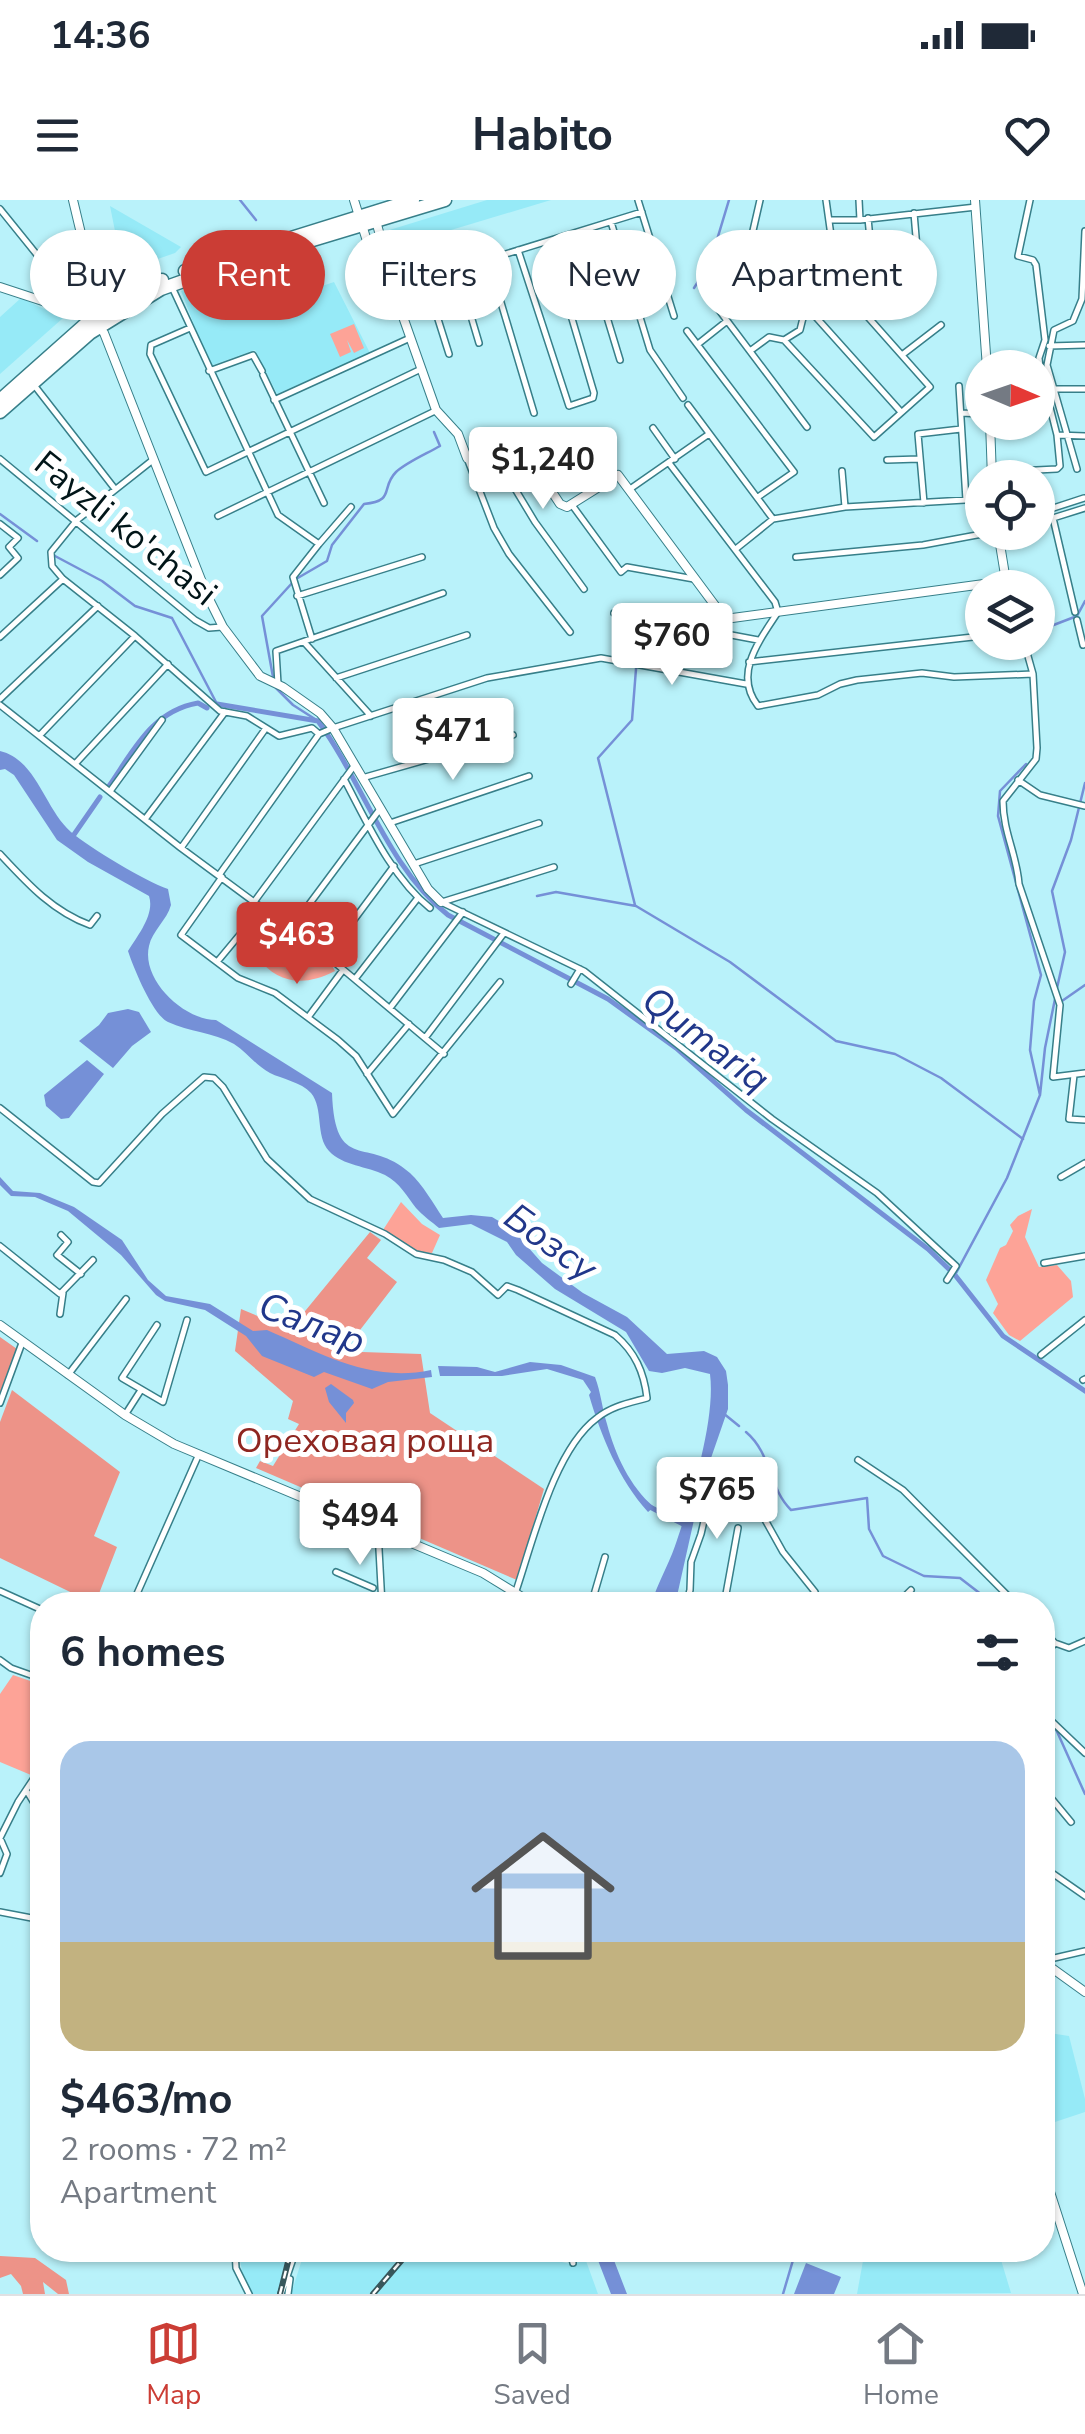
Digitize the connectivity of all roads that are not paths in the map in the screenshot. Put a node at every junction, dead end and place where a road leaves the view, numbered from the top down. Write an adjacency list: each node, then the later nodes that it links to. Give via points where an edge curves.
1 (73, 200): 19 (street)
2 (354, 200): 15 (street)
3 (412, 200): 15 (highway)
4 (445, 200): 15 (highway)
5 (638, 200): 13 (street)
6 (760, 200): 22 (street)
7 (826, 200): 17 (street)
8 (859, 200): 16 (street)
9 (918, 200): 14 (street)
10 (1030, 200): 90 (street, via 1018,256 1036,265 1045,340 1040,368)
11 (976, 204): 14 (street); 62 (street)
12 (0, 209): 28 (street)
13 (642, 212): 18 (street); 21 (street)
14 (916, 213): 16 (street); 25 (street)
15 (368, 215): 32 (highway); 33 (highway)
16 (864, 219): 17 (street); 24 (street)
17 (830, 220): 23 (street)
18 (611, 222): 20 (street); 75 (street, via 650,350)
19 (80, 230)
20 (586, 230)
21 (648, 230)
22 (753, 230)
23 (832, 230)
24 (866, 230)
25 (917, 230)
26 (1085, 230): 31 (street)
27 (532, 246): 29 (street)
28 (30, 247)
29 (518, 250): 30 (street); 36 (street)
30 (512, 252)
31 (1085, 270): 38 (street)
32 (161, 281)
33 (170, 285): 35 (highway); 54 (street)
34 (0, 287): 37 (street)
35 (161, 288)
36 (532, 293)
37 (30, 297)
38 (1084, 299): 61 (street, via 1073,321 1054,330)
39 (81, 320): 76 (highway)
40 (82, 320): 70 (highway)
41 (89, 320): 97 (street, via 104,333)
42 (405, 320): 56 (street)
43 (438, 320): 65 (street)
44 (472, 320): 58 (street)
45 (506, 320): 82 (street)
46 (541, 320): 47 (street, via 569,406 594,393)
47 (573, 320)
48 (608, 320): 67 (street)
49 (802, 320): 57 (street)
50 (819, 320): 81 (street)
51 (871, 320): 66 (street)
52 (728, 322): 59 (street); 64 (street)
53 (941, 325): 66 (street)
54 (190, 328): 69 (street); 94 (street, via 152,345 150,354 206,472)
55 (687, 330): 59 (street)
56 (410, 338): 68 (street); 77 (street)
57 (784, 340): 64 (street, via 768,337); 81 (street, via 874,437)
58 (479, 342)
59 (698, 344): 109 (street, via 794,472)
60 (1085, 345): 61 (street)
61 (1049, 346): 63 (street)
62 (986, 350)
63 (1049, 350)
64 (750, 352): 85 (street)
65 (449, 354)
66 (902, 355): 81 (street, via 930,387)
67 (620, 360)
68 (421, 370): 79 (street); 88 (street)
69 (209, 371): 77 (street, via 254,355); 94 (street)
70 (32, 382): 80 (highway); 106 (street)
71 (959, 386): 83 (street)
72 (1055, 389): 73 (street)
73 (1085, 389)
74 (1055, 393): 92 (street)
75 (684, 398)
76 (0, 400)
77 (274, 400): 88 (street)
78 (688, 405): 89 (street)
79 (436, 410): 95 (street, via 458,434); 104 (street)
80 (0, 412)
81 (901, 412)
82 (534, 413)
83 (960, 413): 84 (street); 87 (street)
84 (965, 413)
85 (807, 426)
86 (653, 428): 100 (street)
87 (962, 429): 98 (street, via 918,434); 105 (street)
88 (289, 432): 94 (street); 104 (street)
89 (709, 434): 100 (street); 109 (street)
90 (1057, 435): 92 (street); 101 (street)
91 (1085, 436): 92 (street)
92 (1067, 437): 102 (street)
93 (491, 449): 95 (street); 114 (street, via 517,439 560,504); 131 (street)
94 (248, 454): 108 (street)
95 (467, 458): 141 (street, via 509,554)
96 (0, 459): 121 (street, Fayzli ko'chasi)
97 (154, 459): 106 (street); 140 (street)
98 (920, 459): 99 (street); 113 (street)
99 (887, 460)
100 (672, 461): 107 (street); 125 (street)
101 (1055, 469)
102 (1076, 470)
103 (842, 471): 115 (street)
104 (308, 472): 108 (street); 112 (street)
105 (965, 482)
106 (116, 489): 121 (street)
107 (629, 490): 114 (street, via 618,475); 130 (street)
108 (267, 494): 119 (street); 124 (street, via 278,515)
109 (758, 497): 120 (street)
110 (1085, 497): 116 (street)
111 (965, 500): 113 (street)
112 (324, 503)
113 (924, 503): 115 (street)
114 (572, 505): 130 (street, via 621,572 627,567)
115 (845, 507): 120 (street)
116 (1055, 507)
117 (351, 508): 124 (street)
118 (1085, 508): 137 (street, via 1053,518)
119 (218, 516)
120 (773, 519): 125 (street)
121 (77, 520): 129 (street, via 51,552); 140 (street, Fayzli ko'chasi, via 196,620)
122 (0, 524): 128 (street, via 18,538 9,547 18,558)
123 (965, 537): 127 (street)
124 (320, 544): 134 (street, via 295,571)
125 (736, 549): 136 (street)
126 (422, 557): 134 (street)
127 (796, 557)
128 (0, 575)
129 (63, 579): 135 (street); 143 (street)
130 (694, 579): 136 (street, via 724,619)
131 (584, 589)
132 (965, 589): 136 (street)
133 (443, 592): 146 (street)
134 (297, 596): 146 (street)
135 (98, 606): 144 (street); 157 (street)
136 (778, 612): 147 (street)
137 (1075, 612)
138 (614, 613): 147 (street)
139 (1078, 620): 149 (street)
140 (223, 627): 155 (street, via 260,676)
141 (570, 632)
142 (467, 634): 154 (street)
143 (0, 636)
144 (134, 636): 152 (street); 164 (street)
145 (965, 638): 151 (street)
146 (312, 639): 148 (street)
147 (760, 640): 151 (street)
148 (304, 642): 154 (street); 155 (street, via 276,652)
149 (1083, 645)
150 (1029, 660): 153 (street)
151 (749, 662): 156 (street)
152 (168, 664): 158 (street); 165 (street)
153 (1033, 674): 156 (street, via 857,680 761,707); 170 (street, via 1036,759)
154 (336, 678): 159 (street)
155 (278, 684): 162 (street, via 320,713)
156 (746, 684): 159 (street, via 601,658 487,678)
157 (0, 702): 164 (street)
158 (225, 712): 161 (street); 174 (street)
159 (371, 716): 162 (street)
160 (162, 720): 171 (street)
161 (266, 728): 162 (street, via 279,736); 178 (street)
162 (326, 730): 166 (street); 183 (street)
163 (513, 735): 169 (street)
164 (40, 736): 165 (street)
165 (75, 764): 171 (street)
166 (354, 766): 168 (street); 169 (street)
167 (529, 776): 177 (street)
168 (345, 778): 176 (street); 185 (street)
169 (361, 778): 173 (street)
170 (1018, 780): 172 (street, via 1040,795); 207 (street, via 1004,801 1006,835 1060,1004 1053,1077)
171 (111, 790): 174 (street)
172 (1085, 806)
173 (380, 810): 176 (street); 177 (street)
174 (146, 819): 178 (street)
175 (539, 822): 180 (street)
176 (368, 823): 181 (street); 191 (street)
177 (388, 823): 180 (street)
178 (181, 848): 183 (street)
179 (0, 854): 189 (street, via 62,912 90,925)
180 (413, 864): 186 (street)
181 (394, 866): 184 (street); 193 (street)
182 (554, 867): 186 (street)
183 (220, 876): 185 (street); 194 (street, via 180,935)
184 (418, 898): 188 (street); 197 (street)
185 (254, 902): 187 (street)
186 (441, 902): 190 (street)
187 (262, 908): 191 (street); 194 (street)
188 (430, 908)
189 (96, 916)
190 (460, 916): 192 (street); 200 (street)
191 (290, 930): 193 (street)
192 (501, 937): 196 (street); 203 (street)
193 (327, 956): 195 (street)
194 (217, 962): 201 (street)
195 (342, 970): 197 (street); 201 (street)
196 (579, 970): 199 (street); 218 (street, via 877,1193 956,1266)
197 (355, 980): 200 (street)
198 (500, 982): 204 (street)
199 (571, 983)
200 (390, 1008): 202 (street)
201 (308, 1017): 206 (street, via 356,1056)
202 (409, 1024): 203 (street); 206 (street)
203 (425, 1038): 204 (street)
204 (444, 1054): 206 (street, via 393,1114)
205 (1085, 1073): 207 (street)
206 (367, 1074)
207 (1074, 1074): 209 (street, via 1068,1119)
208 (0, 1108): 242 (street, via 99,1182 162,1114 204,1077 214,1078 267,1160 310,1200 416,1254 472,1272 498,1295 507,1286 627,1345 640,1365 647,1398 594,1419 551,1484)
209 (1085, 1120)
210 (1085, 1163): 211 (street)
211 (1061, 1177)
212 (62, 1235): 217 (street, via 68,1242 57,1256)
213 (0, 1246): 219 (street)
214 (1085, 1256): 216 (street)
215 (93, 1260): 217 (street)
216 (1044, 1263)
217 (81, 1274): 219 (street)
218 (947, 1280)
219 (64, 1293): 221 (street)
220 (126, 1298): 228 (street)
221 (60, 1314)
222 (188, 1320): 229 (street, via 163,1402)
223 (1085, 1320): 227 (street)
224 (0, 1325): 226 (street)
225 (157, 1325): 229 (street, via 122,1378)
226 (22, 1343): 228 (street); 230 (street)
227 (1041, 1354)
228 (68, 1375): 231 (street)
229 (142, 1390): 231 (street)
230 (0, 1403)
231 (125, 1416): 232 (street)
232 (199, 1454): 236 (street); 243 (street)
233 (858, 1460): 249 (street, via 902,1490)
234 (716, 1469): 246 (street)
235 (764, 1518): 248 (street)
236 (378, 1528): 242 (street); 244 (street)
237 (738, 1528): 247 (street)
238 (606, 1557): 245 (street)
239 (336, 1572): 240 (street)
240 (374, 1588)
241 (0, 1591): 250 (street)
242 (516, 1591)
243 (138, 1592)
244 (381, 1592)
245 (596, 1592)
246 (689, 1592)
247 (726, 1592)
248 (815, 1592)
249 (1004, 1592)
250 (30, 1605)
251 (1085, 1642): 252 (street, via 1069,1648)
252 (1055, 1643)
253 (0, 1660): 254 (street)
254 (30, 1675)
255 (1055, 1724): 256 (street)
256 (1085, 1753)
257 (30, 1787): 258 (street)
258 (27, 1792): 259 (street); 262 (street, via 0,1838 7,1854)
259 (30, 1797)
260 (1055, 1803): 261 (street)
261 (1071, 1822)
262 (0, 1873)
263 (1055, 1875): 264 (street)
264 (1085, 1896)
265 (0, 1912): 266 (street)
266 (30, 1918)
267 (1085, 1951): 268 (street)
268 (1055, 1957)
269 (1055, 1970): 270 (street)
270 (1085, 1992)
271 (1055, 2207): 276 (street)
272 (236, 2262): 274 (street)
273 (293, 2262): 275 (street)
274 (249, 2294)
275 (285, 2294)
276 (1083, 2294)

